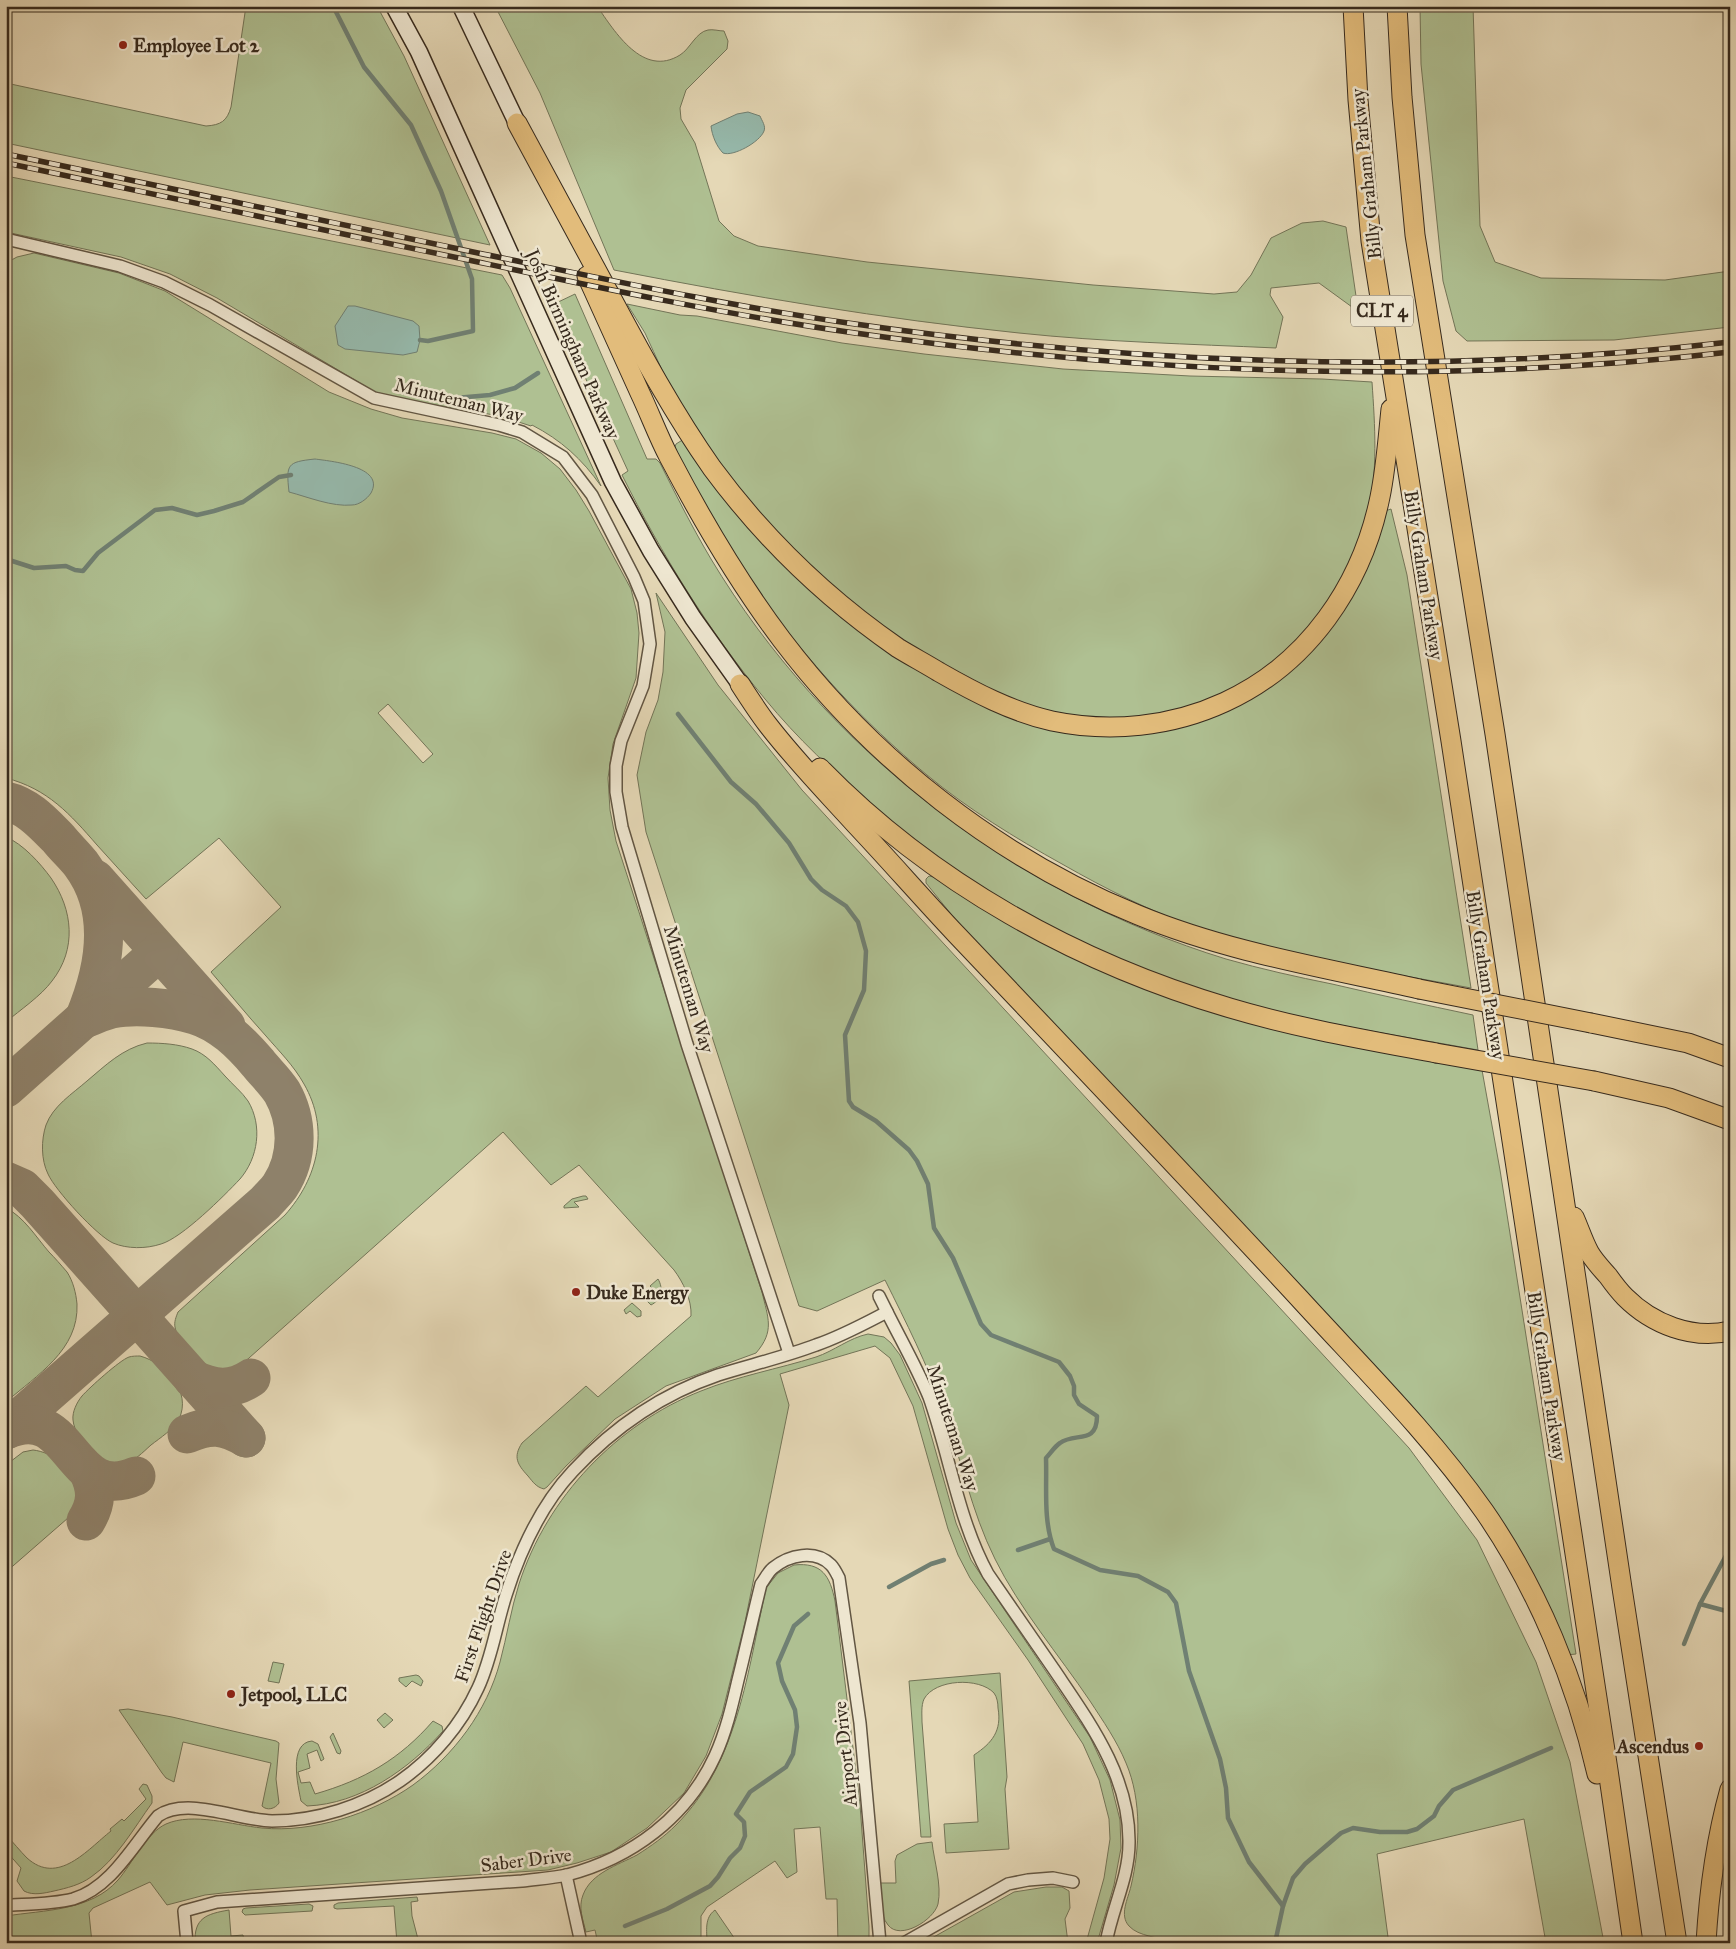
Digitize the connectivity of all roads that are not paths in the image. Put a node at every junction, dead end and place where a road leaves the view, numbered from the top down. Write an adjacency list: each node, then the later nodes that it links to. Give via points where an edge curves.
1 (394, 6): 8 (main road, Josh Birmingham Parkway, via 419,52 613,482 693,618)
2 (461, 6): 5 (main road)
3 (1353, 6): 7 (highway, Billy Graham Parkway / CLT 4, via 1371,241)
4 (1397, 6): 11 (highway, via 1415,235)
5 (517, 123): 7 (highway, via 654,377 712,467 775,544 836,600 898,648 994,701 1050,720 1104,728 1187,717 1259,684 1308,642 1340,600 1368,540 1380,497); 9 (highway, bridge, via 668,454 704,521 788,648 865,734 936,796 999,842 1077,887 1130,912 1222,944 1420,989 1688,1043)
6 (6, 239): 15 (street, Minuteman Way, via 120,266 164,282 374,398 522,432 563,457 592,495 644,601 650,644 643,686 621,741 616,766 616,792 622,826 687,1044)
7 (1393, 380): 21 (highway, Billy Graham Parkway, via 1454,761)
8 (740, 684): 10 (highway, bridge, via 831,780 913,850 961,884 1043,933 1133,975 1231,1008 1297,1025 1594,1081 1669,1098); 21 (highway, via 765,722 796,759 917,893 1408,1416 1482,1509 1520,1570 1562,1661 1588,1736)
9 (1730, 1058)
10 (1730, 1120)
11 (1564, 1191): 14 (highway, via 1590,1253 1630,1302 1662,1323 1684,1331 1720,1334); 28 (highway)
12 (879, 1296): 13 (street, Minuteman Way)
13 (887, 1312): 15 (street, via 816,1346); 26 (street, Minuteman Way, via 929,1398 976,1551 988,1574 1089,1722 1118,1781 1125,1802 1130,1844)
14 (1730, 1331)
15 (789, 1353): 20 (street, First Flight Drive, via 716,1376 662,1400 629,1421 573,1472 545,1509 527,1541 506,1596 485,1673 468,1708 438,1748 399,1781 352,1806 292,1820 246,1819 200,1809 166,1810 113,1873 95,1889 75,1898)
16 (832, 1565): 18 (street, Saber Drive, via 820,1557 789,1558 772,1568 761,1584 727,1725 709,1768 675,1815 642,1843 614,1858); 24 (street, Airport Drive, via 839,1578 860,1723)
17 (1730, 1789): 29 (highway, via 1717,1846)
18 (566, 1875): 22 (street, Saber Drive, via 522,1881 217,1902 184,1911); 23 (street)
19 (1073, 1882): 25 (street, via 1053,1878 1008,1884)
20 (12, 1905)
21 (1628, 1912): 27 (highway, Billy Graham Parkway)
22 (187, 1943)
23 (581, 1943)
24 (880, 1943)
25 (904, 1943)
26 (1106, 1943)
27 (1633, 1943)
28 (1677, 1943)
29 (1706, 1943)

